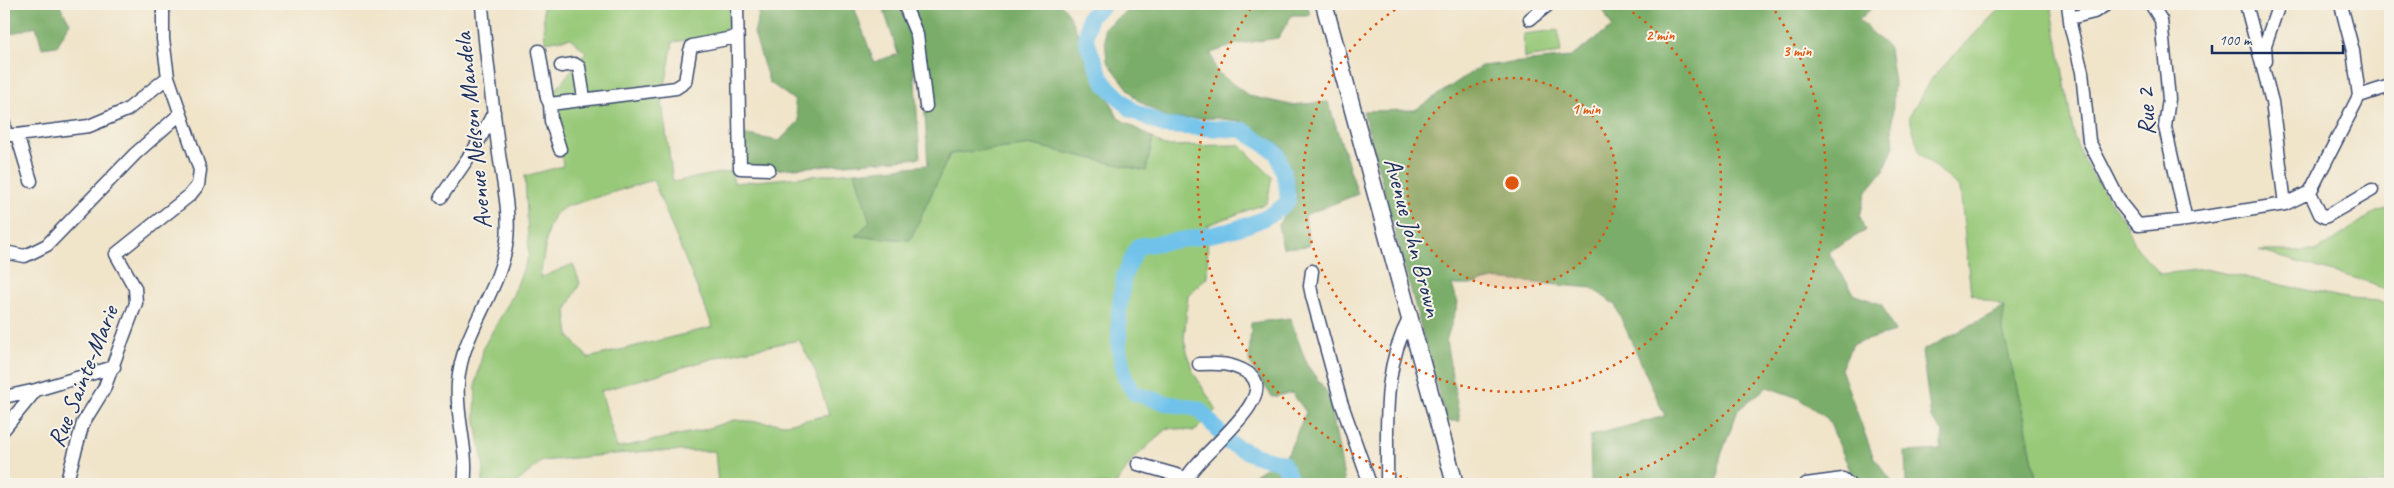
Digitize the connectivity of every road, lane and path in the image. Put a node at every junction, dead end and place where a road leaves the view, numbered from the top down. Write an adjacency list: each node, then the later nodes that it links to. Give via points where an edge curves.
1 (163, 4): 18 (street, Rue Sainte-Marie)
2 (482, 4): 25 (street, Avenue Nelson Mandela)
3 (737, 4): 15 (street)
4 (904, 4): 24 (street, via 917,36)
5 (1324, 4): 38 (main road, Avenue John Brown)
6 (1549, 4): 14 (street)
7 (2068, 4): 13 (street)
8 (2107, 4): 13 (street, via 2094,12)
9 (2151, 4): 35 (street, Rue 2, via 2161,20 2169,99 2164,127)
10 (2246, 4): 19 (street)
11 (2280, 4): 19 (street, via 2265,44)
12 (2342, 10): 21 (street, via 2353,51)
13 (2070, 18): 35 (street, via 2082,72 2089,141 2121,204 2138,225)
14 (1530, 19)
15 (737, 38): 22 (street, via 692,46 685,82 676,88); 29 (street, via 740,168)
16 (539, 51): 23 (street)
17 (561, 66): 22 (street, via 574,64 579,67)
18 (168, 77): 26 (street, Rue Sainte-Marie); 27 (street, via 127,110 89,126)
19 (2267, 81): 34 (street)
20 (2390, 86): 21 (street)
21 (2359, 96): 32 (street)
22 (584, 98): 23 (street)
23 (550, 104): 28 (street, via 551,121)
24 (926, 106)
25 (494, 112): 33 (street, via 475,148); 47 (street, Avenue Nelson Mandela, via 507,209 507,241 500,269 460,366 458,401 466,469)
26 (180, 114): 36 (street, via 134,154 47,245 25,256); 40 (street, Rue Sainte-Marie, via 200,170 198,185 190,195 116,254 136,294 136,303)
27 (7, 132): 30 (street)
28 (560, 149)
29 (769, 169)
30 (31, 182)
31 (2372, 190): 32 (street, via 2325,218)
32 (2310, 192): 34 (street)
33 (441, 196)
34 (2285, 204): 35 (street)
35 (2186, 220)
36 (4, 252)
37 (1312, 271): 48 (street, via 1312,296 1345,413)
38 (1410, 317): 49 (street, via 1398,339 1390,372); 50 (main road, Avenue John Brown)
39 (1199, 364): 45 (street, via 1228,364 1245,371 1257,383 1257,390 1248,411 1190,471)
40 (114, 367): 41 (street); 46 (street, Rue Sainte-Marie, via 83,423)
41 (36, 390): 42 (street); 43 (street)
42 (4, 397)
43 (4, 429)
44 (1138, 464): 45 (street)
45 (1190, 481)
46 (66, 484)
47 (464, 484)
48 (1370, 484)
49 (1387, 484)
50 (1455, 484)
51 (1806, 484): 52 (street, via 1843,479)
52 (1849, 484)

